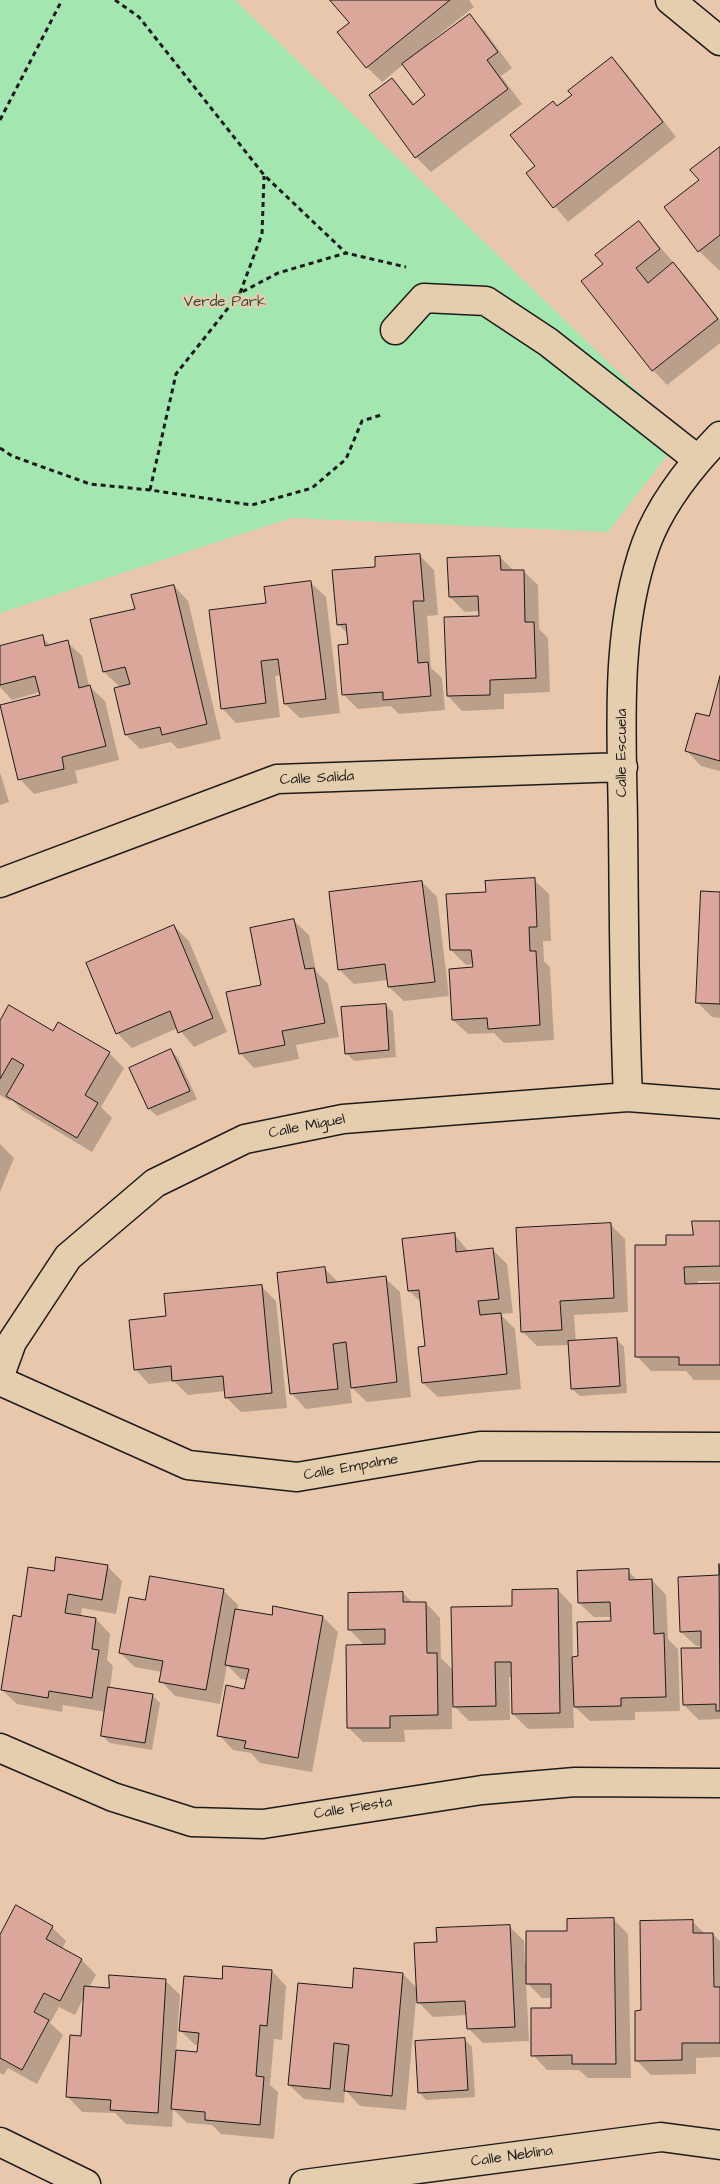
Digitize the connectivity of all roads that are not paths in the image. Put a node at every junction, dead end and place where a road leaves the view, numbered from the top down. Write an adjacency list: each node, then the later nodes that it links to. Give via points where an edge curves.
1 (670, 0): 2 (street)
2 (720, 41)
3 (395, 330): 5 (street, via 424,298 486,301 548,342)
4 (720, 436): 5 (street, Calle Escuela)
5 (697, 460): 6 (street, Calle Escuela, via 666,504 646,544 630,600 624,656)
6 (623, 767): 7 (street, Calle Salida, via 277,779); 8 (street, Calle Escuela)
7 (0, 883)
8 (628, 1097): 9 (street, Calle Miguel); 10 (street, Calle Miguel, via 343,1118 245,1139 155,1184 68,1257 12,1342)
9 (720, 1104)
10 (0, 1375)
11 (0, 1381): 12 (street, Calle Empalme, via 188,1465 296,1477 480,1446)
12 (720, 1448)
13 (0, 1748): 14 (street, Calle Fiesta, via 113,1798 192,1822 263,1824 482,1790 575,1782)
14 (720, 1783)
15 (0, 2142): 17 (street)
16 (720, 2145): 18 (street, Calle Neblina, via 661,2137)
17 (86, 2184)
18 (304, 2184)

